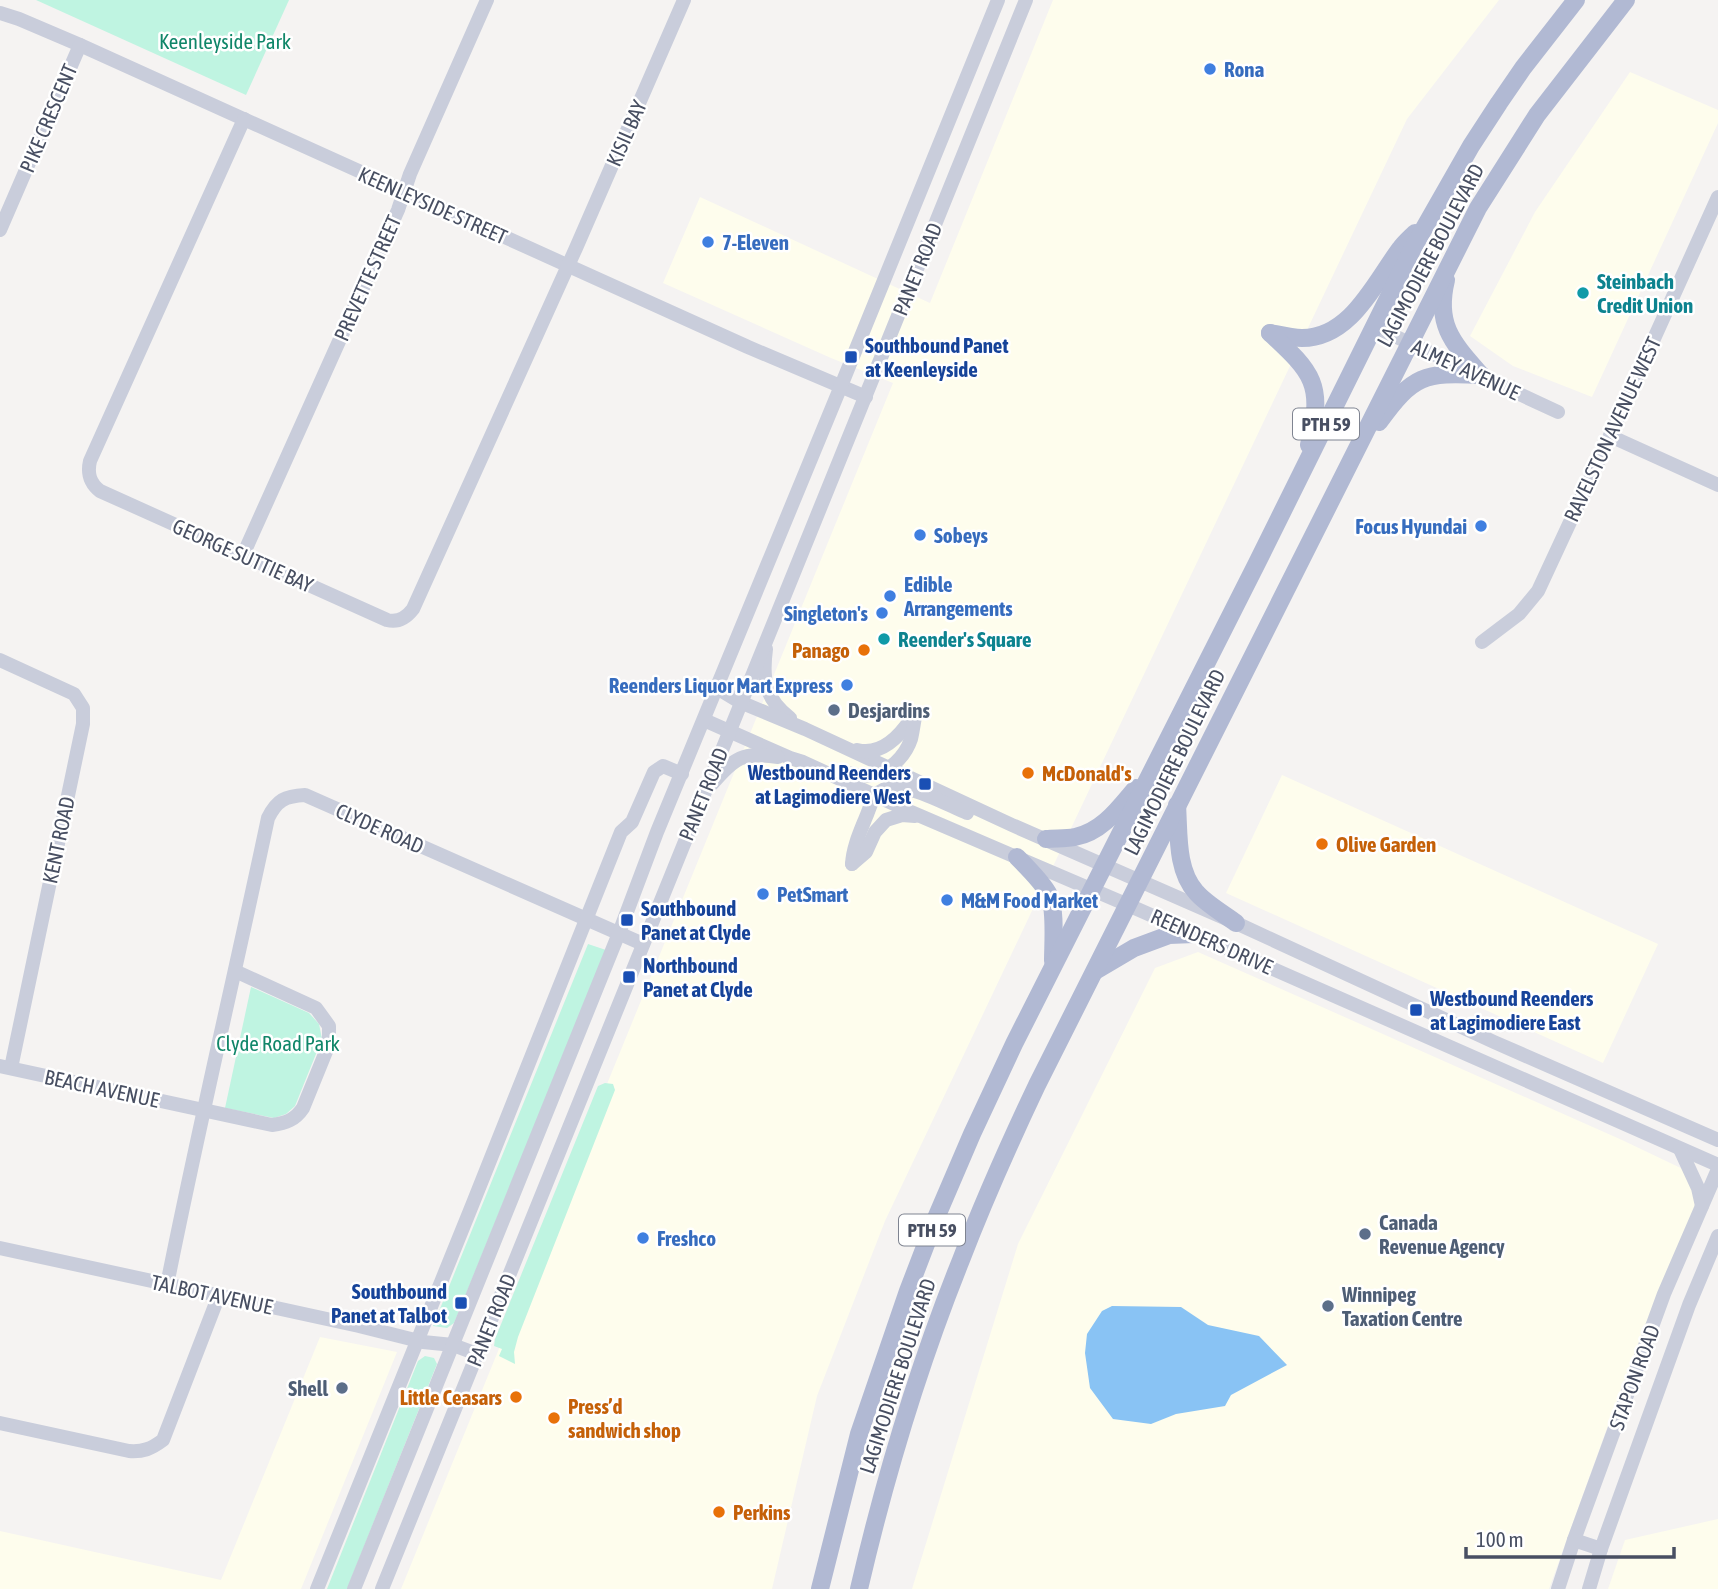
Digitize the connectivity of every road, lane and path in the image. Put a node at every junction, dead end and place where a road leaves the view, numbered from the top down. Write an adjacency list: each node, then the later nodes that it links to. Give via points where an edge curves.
1 (487, 0): 10 (street, PREVETTE STREET)
2 (684, 0): 15 (street, KISIL BAY)
3 (998, 0): 19 (street, PANET ROAD)
4 (1026, 0): 20 (street, PANET ROAD)
5 (1576, 0): 12 (main road, LAGIMODIERE BOULEVARD / PTH 59, via 1505,94)
6 (1626, 0): 14 (main road, LAGIMODIERE BOULEVARD / PTH 59, via 1537,114)
7 (0, 13): 8 (street, KEENLEYSIDE STREET)
8 (80, 45): 9 (street, KEENLEYSIDE STREET); 13 (street, PIKE CRESCENT)
9 (244, 119): 10 (street, KEENLEYSIDE STREET); 26 (street, GEORGE SUTTIE BAY, via 88,468 90,481 100,491)
10 (404, 192): 15 (street, KEENLEYSIDE STREET); 26 (street, PREVETTE STREET)
11 (1718, 197): 22 (street, RAVELSTON AVENUE WEST)
12 (1432, 215): 16 (main road, LAGIMODIERE BOULEVARD / PTH 59); 24 (main road, via 1401,246 1352,315 1336,327 1302,338 1270,333 1300,361 1315,389 1315,417)
13 (0, 230)
14 (1452, 256): 17 (main road, LAGIMODIERE BOULEVARD / PTH 59); 18 (main road, via 1443,319 1456,346)
15 (568, 265): 19 (street, KEENLEYSIDE STREET); 26 (street, GEORGE SUTTIE BAY, via 409,614 399,621 387,620)
16 (1375, 327): 17 (street, ALMEY AVENUE); 24 (main road, LAGIMODIERE BOULEVARD / PTH 59)
17 (1409, 342): 18 (street, ALMEY AVENUE); 23 (main road, LAGIMODIERE BOULEVARD / PTH 59)
18 (1480, 375): 21 (street, ALMEY AVENUE); 23 (main road, via 1445,373 1413,384 1394,402)
19 (841, 386): 20 (street, KEENLEYSIDE STREET); 30 (street, PANET ROAD)
20 (866, 397): 27 (street, PANET ROAD)
21 (1558, 412)
22 (1610, 436): 25 (street); 28 (street, RAVELSTON AVENUE WEST, via 1538,591 1519,614)
23 (1347, 468): 42 (main road, LAGIMODIERE BOULEVARD / PTH 59)
24 (1302, 472): 38 (main road, LAGIMODIERE BOULEVARD / PTH 59)
25 (1718, 485)
26 (243, 555)
27 (768, 635): 31 (street, PANET ROAD); 33 (street, via 768,692 778,708)
28 (1482, 642)
29 (0, 660): 61 (street, KENT ROAD, via 74,694 83,708)
30 (717, 688): 31 (street, REENDERS DRIVE); 32 (street, PANET ROAD)
31 (740, 702): 33 (street, REENDERS DRIVE); 34 (street, PANET ROAD)
32 (704, 720): 34 (street, REENDERS DRIVE); 39 (street, PANET ROAD)
33 (805, 729): 35 (street, REENDERS DRIVE)
34 (729, 732): 36 (street, REENDERS DRIVE); 40 (street, PANET ROAD)
35 (844, 747): 37 (street, REENDERS DRIVE); 37 (street, via 864,752 887,746 916,712 900,761)
36 (797, 760): 37 (street, via 856,775); 40 (street, via 749,755 737,759); 41 (street, REENDERS DRIVE)
37 (888, 767): 44 (street, REENDERS DRIVE)
38 (1153, 770): 45 (main road, via 1108,820 1090,833); 47 (main road, LAGIMODIERE BOULEVARD / PTH 59)
39 (682, 774): 51 (street, via 663,766 654,772 632,822 621,832); 53 (street, PANET ROAD)
40 (703, 795): 55 (street, PANET ROAD)
41 (876, 796): 43 (street, REENDERS DRIVE); 43 (street, via 852,864 866,852 886,820); 44 (street, via 884,789 903,787 982,820)
42 (1177, 806): 48 (main road, LAGIMODIERE BOULEVARD / PTH 59); 52 (main road, via 1186,874 1196,893)
43 (922, 817): 46 (street, REENDERS DRIVE)
44 (1012, 825): 45 (street, REENDERS DRIVE)
45 (1046, 839): 47 (street, REENDERS DRIVE)
46 (1017, 857): 49 (street, REENDERS DRIVE); 56 (main road, via 1050,895)
47 (1105, 864): 48 (street, REENDERS DRIVE); 49 (main road, LAGIMODIERE BOULEVARD / PTH 59)
48 (1140, 882): 50 (main road, LAGIMODIERE BOULEVARD / PTH 59); 52 (street, REENDERS DRIVE)
49 (1093, 890): 50 (street, REENDERS DRIVE); 56 (main road, LAGIMODIERE BOULEVARD / PTH 59)
50 (1128, 905): 54 (street, REENDERS DRIVE); 58 (main road, LAGIMODIERE BOULEVARD / PTH 59)
51 (585, 920): 53 (street, CLYDE ROAD); 57 (street, CLYDE ROAD, via 305,795 293,795 273,808 268,818); 71 (street)
52 (1236, 923): 59 (street, REENDERS DRIVE)
53 (619, 933): 55 (street, CLYDE ROAD); 72 (street, PANET ROAD)
54 (1194, 933): 58 (main road, via 1169,935 1134,948); 60 (street, REENDERS DRIVE)
55 (642, 944): 74 (street, PANET ROAD)
56 (1053, 967): 82 (main road, LAGIMODIERE BOULEVARD / PTH 59, via 978,1122 908,1291 859,1434)
57 (235, 971): 62 (street, CLYDE ROAD); 62 (street, via 316,1008 329,1026 327,1049 303,1108 290,1121 272,1125)
58 (1095, 971): 78 (main road, LAGIMODIERE BOULEVARD / PTH 59, via 1037,1085 960,1260 916,1383)
59 (1494, 1042): 60 (street); 63 (street, REENDERS DRIVE)
60 (1488, 1064): 64 (street, REENDERS DRIVE)
61 (5, 1067): 62 (street, BEACH AVENUE)
62 (203, 1110): 69 (street, CLYDE ROAD)
63 (1718, 1140)
64 (1680, 1149): 65 (street, REENDERS DRIVE); 66 (street)
65 (1718, 1167): 66 (street, STAPON ROAD)
66 (1702, 1206): 76 (street, STAPON ROAD, via 1664,1294)
67 (1718, 1236): 77 (street, STAPON ROAD)
68 (0, 1248): 69 (street, TALBOT AVENUE)
69 (167, 1285): 70 (street, TALBOT AVENUE)
70 (219, 1295): 71 (street, TALBOT AVENUE); 75 (street, via 163,1440 152,1448 129,1451)
71 (420, 1341): 72 (street, TALBOT AVENUE); 73 (street, TALBOT AVENUE); 79 (street)
72 (453, 1345): 73 (street, PANET ROAD); 74 (street, TALBOT AVENUE)
73 (448, 1359): 74 (street, TALBOT AVENUE); 80 (street, PANET ROAD)
74 (474, 1361): 81 (street, PANET ROAD)
75 (0, 1423)
76 (1574, 1540): 77 (street); 85 (street, STAPON ROAD)
77 (1601, 1549): 86 (street, STAPON ROAD)
78 (863, 1571): 83 (main road, LAGIMODIERE BOULEVARD / PTH 59); 84 (main road)
79 (317, 1589)
80 (354, 1589)
81 (382, 1589)
82 (820, 1589)
83 (859, 1589)
84 (868, 1589)
85 (1558, 1589)
86 (1589, 1589)

